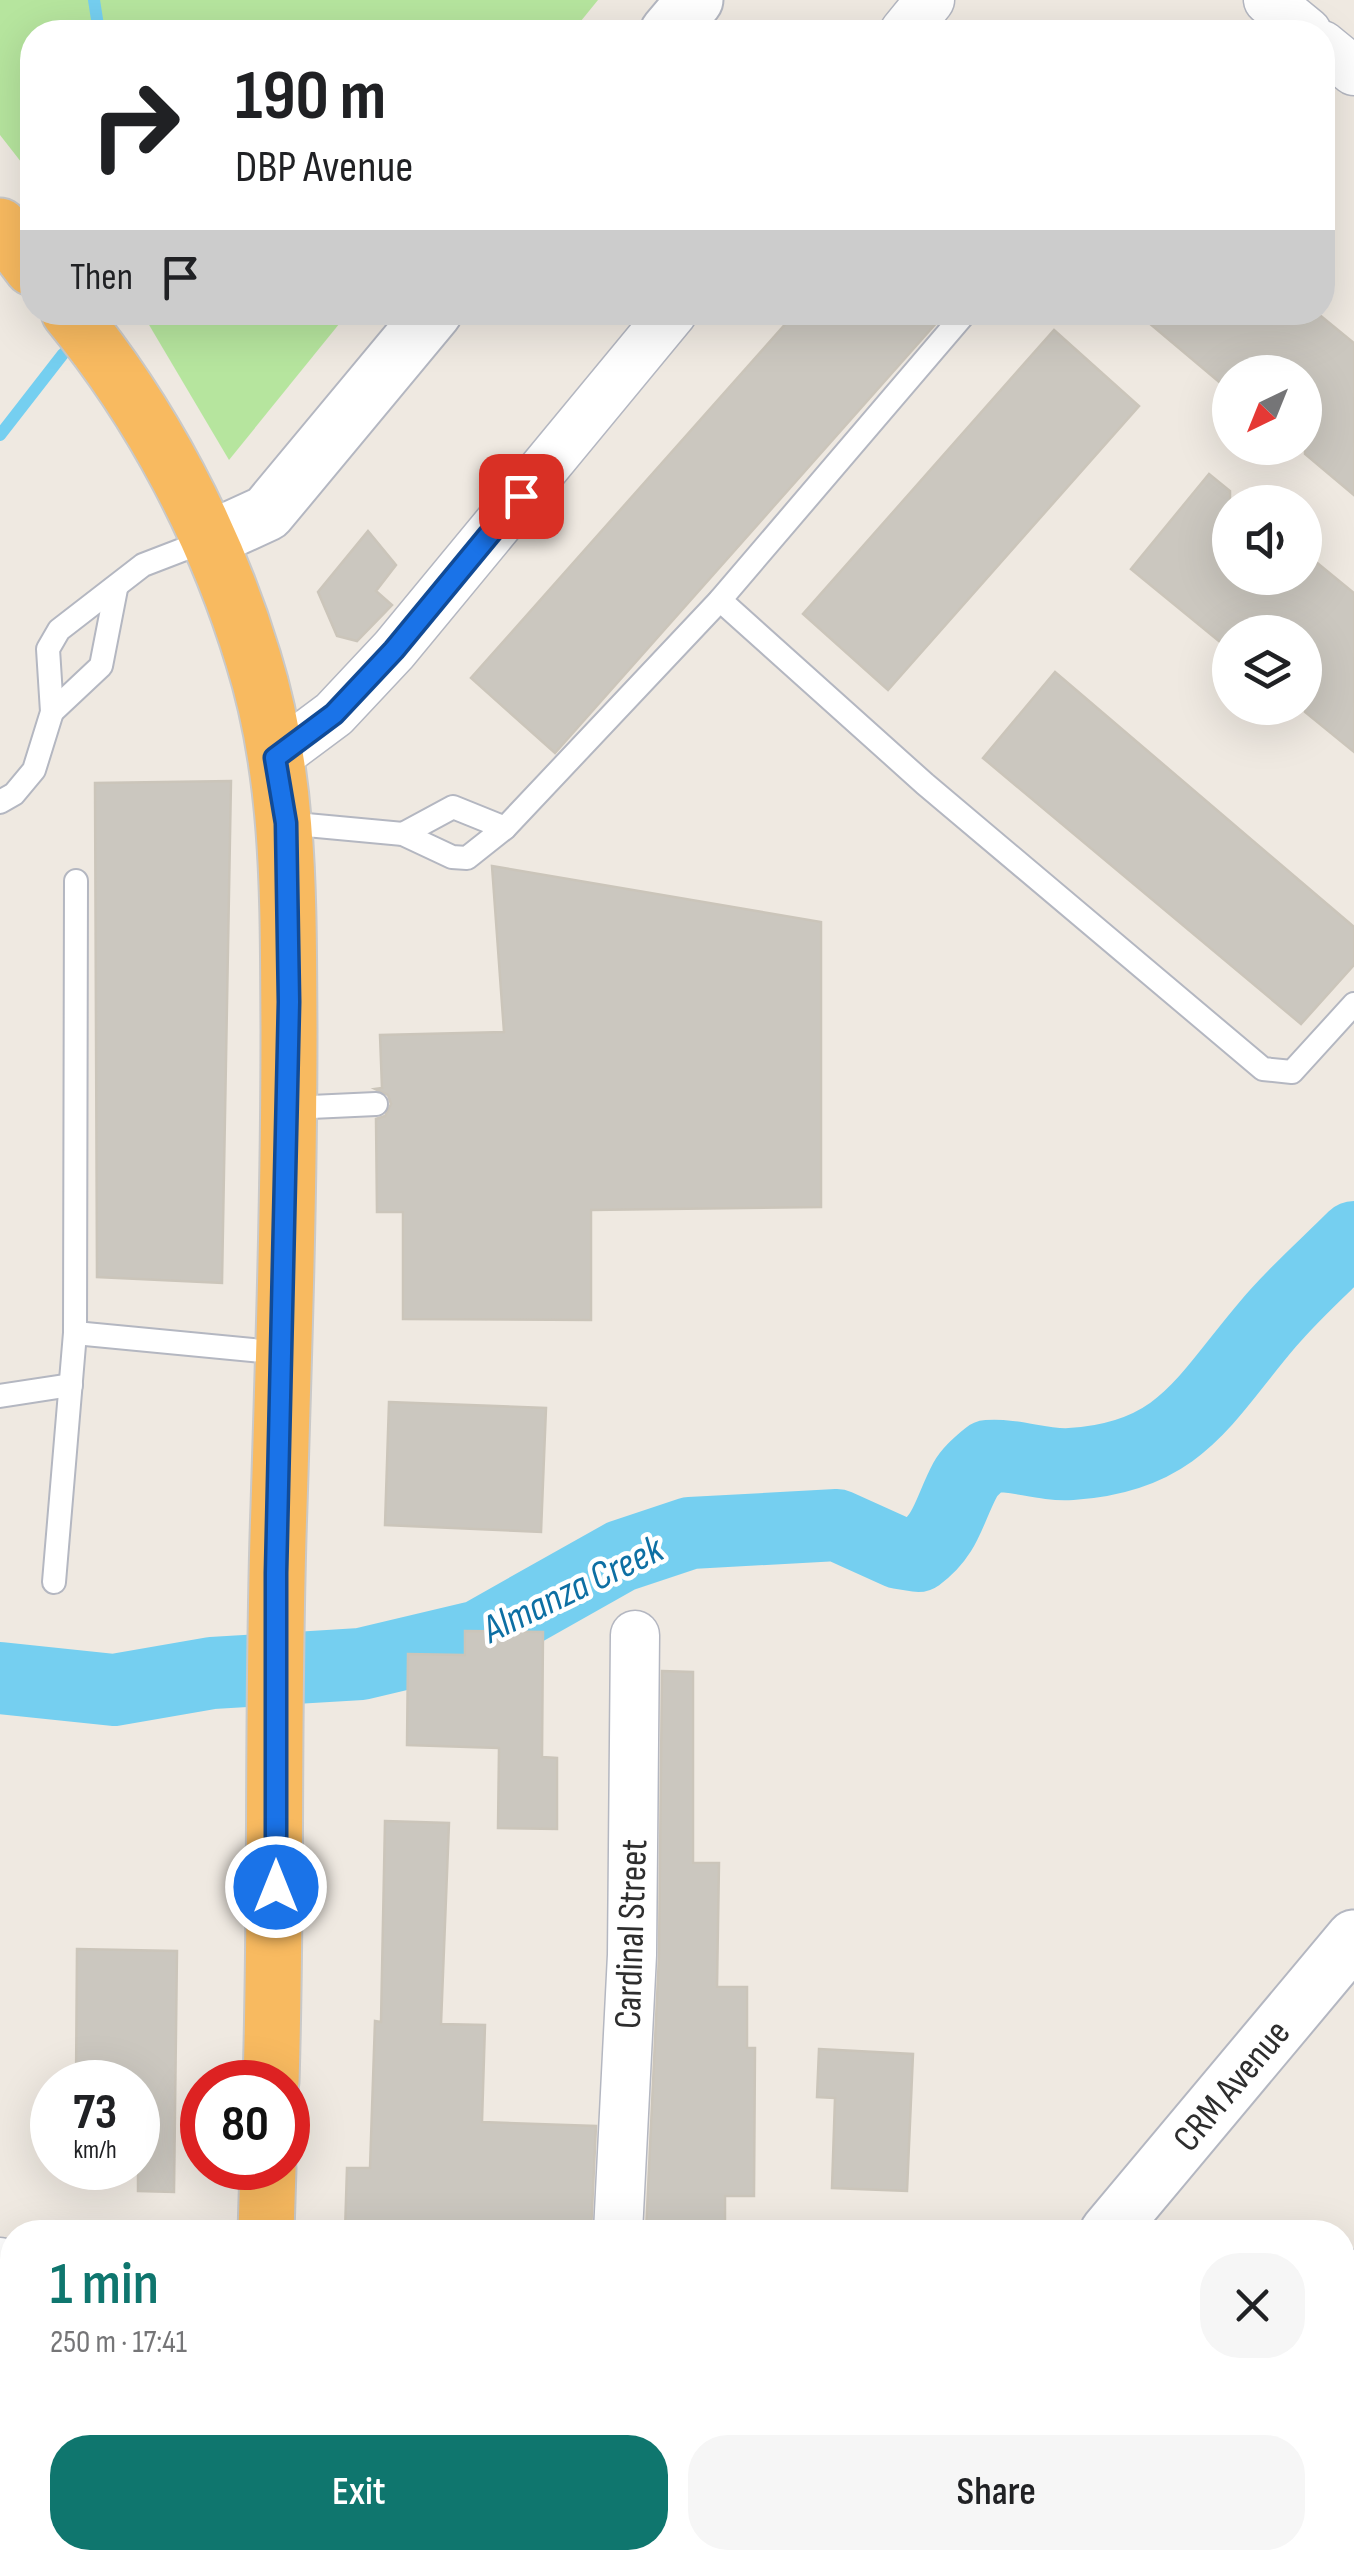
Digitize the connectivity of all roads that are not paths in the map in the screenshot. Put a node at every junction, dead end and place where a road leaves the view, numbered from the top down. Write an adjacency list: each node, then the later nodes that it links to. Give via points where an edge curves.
1 (695, 0): 4 (street)
2 (930, 0): 5 (street)
3 (1268, 0): 6 (street)
4 (678, 20)
5 (914, 20)
6 (1292, 20)
7 (0, 226): 8 (highway)
8 (20, 252)
9 (79, 325): 13 (highway, via 136,402)
10 (423, 325): 13 (street, via 267,512)
11 (662, 325): 17 (street, via 394,650 334,714)
12 (955, 325): 15 (lane)
13 (208, 540): 14 (lane, via 143,564); 17 (highway, via 254,658)
14 (116, 589): 16 (lane, via 101,666); 16 (lane, via 59,630 48,649)
15 (720, 600): 20 (lane); 23 (lane, via 1263,1069 1292,1072)
16 (52, 712): 18 (lane, via 34,770)
17 (275, 758): 19 (highway)
18 (0, 802)
19 (286, 823): 21 (lane); 25 (highway)
20 (504, 828): 21 (lane, via 453,807); 21 (lane, via 467,858)
21 (403, 834)
22 (76, 881): 26 (lane)
23 (1354, 1004)
24 (376, 1104): 25 (lane)
25 (289, 1108): 27 (highway)
26 (75, 1333): 27 (lane); 28 (lane)
27 (284, 1353): 33 (highway)
28 (71, 1384): 29 (lane); 30 (lane)
29 (0, 1396)
30 (54, 1582)
31 (635, 1635): 36 (street, Cardinal Street, via 632,1955)
32 (1354, 1938): 37 (street, CRM Avenue)
33 (271, 2060)
34 (267, 2190): 35 (highway)
35 (266, 2220)
36 (619, 2220)
37 (1118, 2220)

